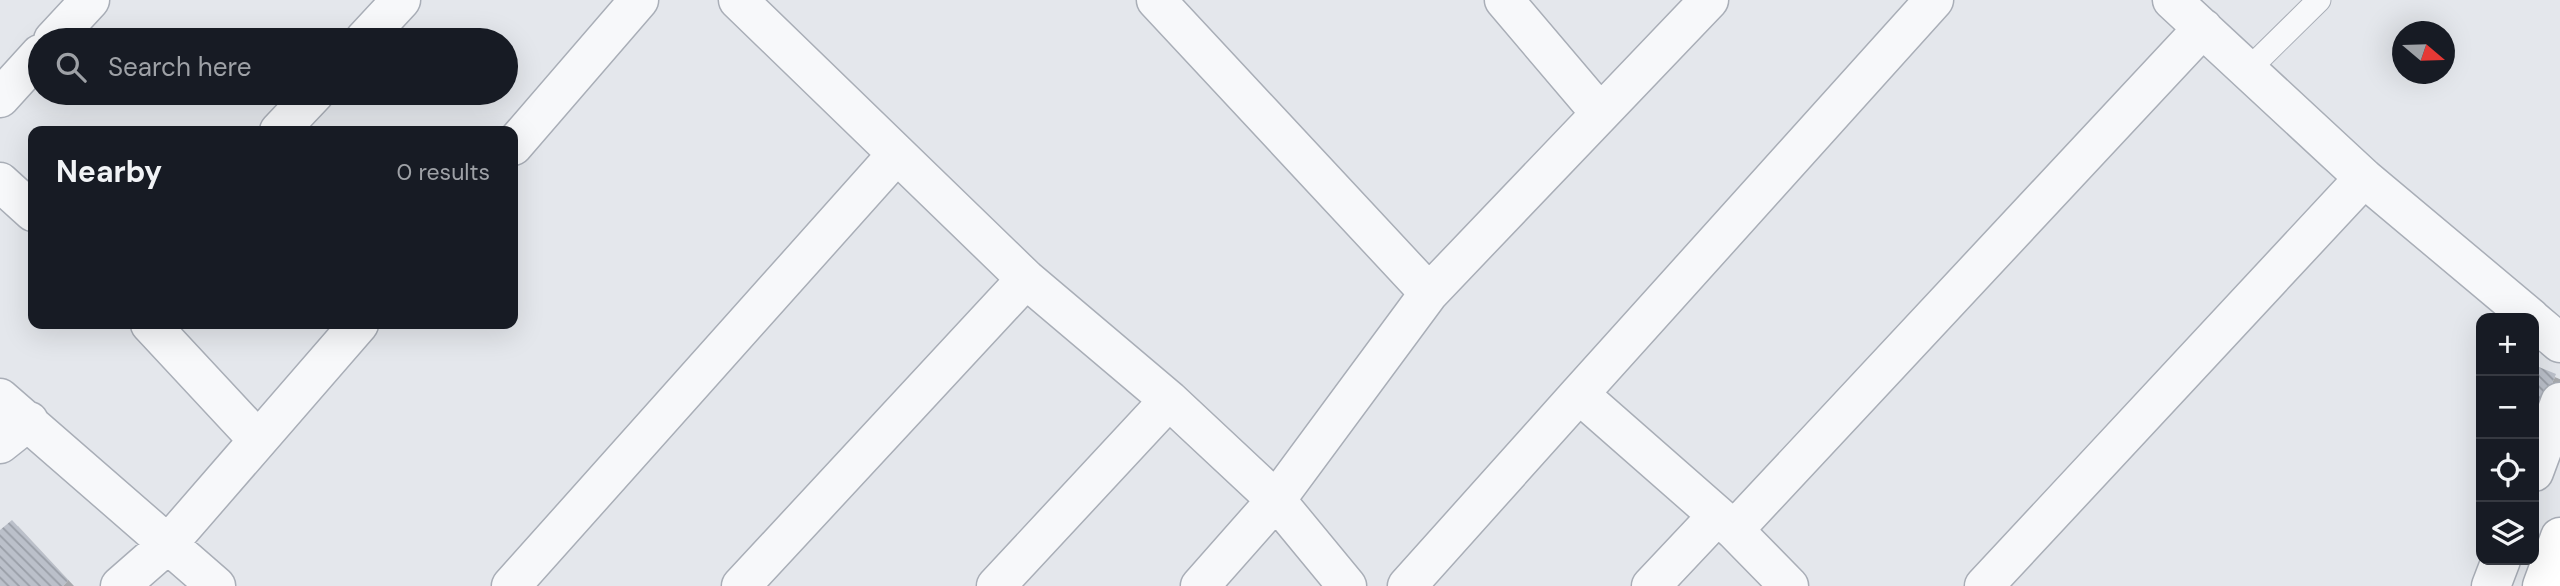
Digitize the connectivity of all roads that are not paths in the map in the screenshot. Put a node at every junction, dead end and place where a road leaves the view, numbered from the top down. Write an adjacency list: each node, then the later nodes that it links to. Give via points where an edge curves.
1 (90, 0): 11 (street)
2 (401, 0): 12 (street)
3 (639, 0): 20 (street)
4 (738, 0): 21 (street)
5 (1156, 0): 26 (street)
6 (1504, 0): 18 (street)
7 (1709, 0): 18 (street)
8 (1934, 0): 32 (street)
9 (2172, 0): 13 (street)
10 (2319, 0): 15 (lane)
11 (64, 28)
12 (375, 28)
13 (2203, 28): 15 (street); 41 (street)
14 (28, 67): 16 (street)
15 (2248, 70): 22 (street)
16 (0, 98)
17 (304, 105): 19 (street)
18 (1600, 113): 26 (street)
19 (284, 126)
20 (518, 140)
21 (897, 154): 25 (street); 47 (street)
22 (2364, 178): 27 (street); 55 (street)
23 (0, 182): 24 (street)
24 (28, 207)
25 (1026, 279): 34 (street); 48 (street)
26 (1429, 293): 40 (street)
27 (2524, 313)
28 (2539, 326): 31 (street)
29 (155, 329): 37 (street)
30 (355, 329): 37 (street)
31 (2560, 343)
32 (1579, 394): 41 (street); 52 (street)
33 (0, 398): 36 (street)
34 (1169, 400): 40 (street); 49 (street)
35 (2560, 402): 39 (street)
36 (29, 421): 38 (street); 43 (street)
37 (258, 440): 43 (street)
38 (0, 444)
39 (2539, 459)
40 (1276, 500): 50 (street); 51 (street)
41 (1725, 523): 53 (street); 54 (street)
42 (2560, 537): 57 (street)
43 (168, 544): 45 (street); 46 (street)
44 (2499, 565): 56 (street)
45 (120, 586)
46 (216, 586)
47 (512, 586)
48 (741, 586)
49 (996, 586)
50 (1200, 586)
51 (1347, 586)
52 (1407, 586)
53 (1651, 586)
54 (1789, 586)
55 (1984, 586)
56 (2491, 586)
57 (2542, 586)

